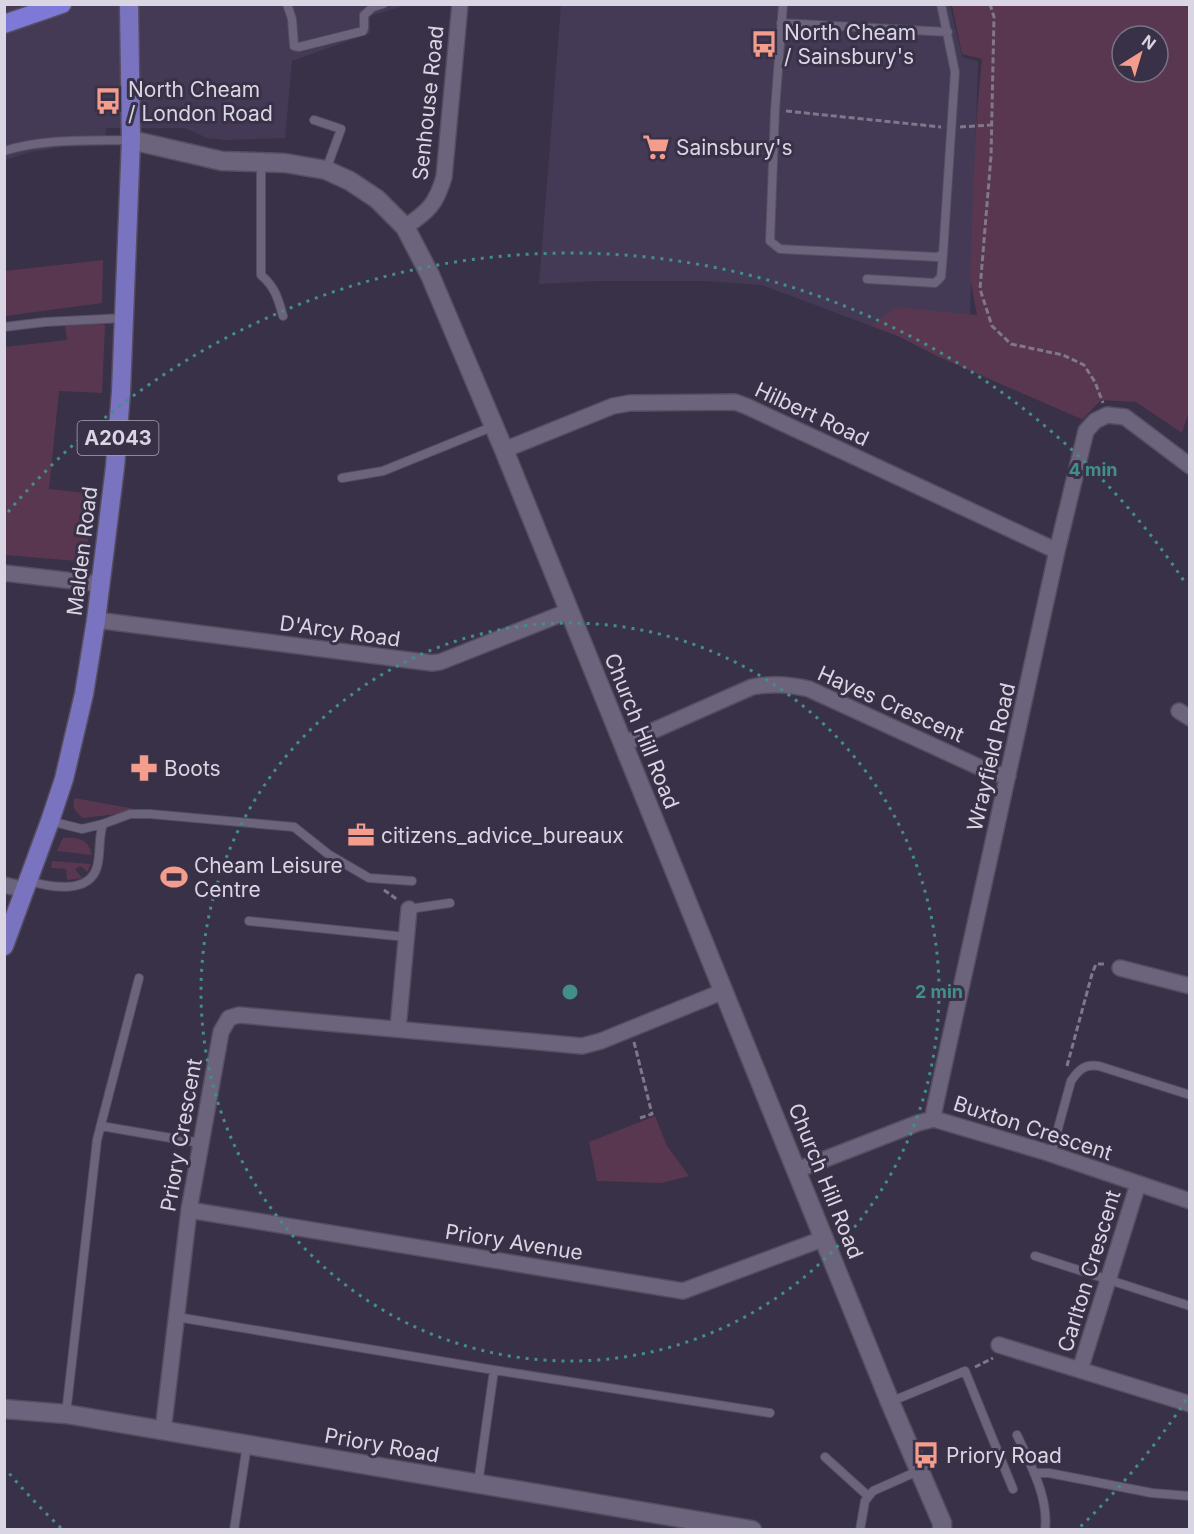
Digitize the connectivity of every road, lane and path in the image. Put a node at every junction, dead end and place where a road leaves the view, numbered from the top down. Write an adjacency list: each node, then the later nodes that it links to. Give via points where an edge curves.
1 (62, 4): 10 (highway)
2 (129, 4): 17 (main road, Malden Road / A2043)
3 (287, 4): 4 (lane, via 294,46 299,47 363,31 367,10)
4 (383, 4)
5 (460, 4): 21 (street, Senhouse Road, via 444,177 439,196 430,209)
6 (783, 4): 9 (lane)
7 (941, 4): 11 (lane)
8 (990, 4): 14 (path, via 994,17)
9 (781, 23): 11 (lane); 12 (lane)
10 (4, 24)
11 (948, 33): 22 (lane, via 955,72)
12 (775, 110): 15 (path); 22 (lane, via 770,241 780,249 937,257)
13 (314, 120): 20 (lane, via 341,129)
14 (991, 124): 16 (path); 27 (path, via 980,289 992,326 1011,344 1063,355 1084,365)
15 (943, 127)
16 (967, 128)
17 (130, 140): 18 (lane, via 57,141); 19 (street, Church Hill Road, via 222,161); 25 (main road, Malden Road / A2043)
18 (4, 151)
19 (261, 162): 20 (street, Church Hill Road); 24 (lane, via 261,275 277,293)
20 (327, 170): 21 (street, Church Hill Road, via 377,198)
21 (405, 227): 28 (street, Church Hill Road, via 430,274)
22 (944, 254): 23 (lane, via 941,277 935,283)
23 (867, 279)
24 (283, 316)
25 (124, 318): 26 (lane); 34 (main road, Malden Road / A2043, via 115,467)
26 (4, 327)
27 (1100, 396)
28 (494, 426): 29 (street, Church Hill Road); 31 (lane, via 383,471)
29 (504, 450): 32 (street, Hilbert Road, via 613,406 735,402); 35 (street, Church Hill Road)
30 (1190, 466): 32 (street, Wrayfield Road, via 1125,417 1107,415 1095,422 1086,431)
31 (342, 478)
32 (1057, 551): 38 (street, Wrayfield Road)
33 (4, 573): 34 (street)
34 (100, 584): 36 (main road, Malden Road / A2043)
35 (569, 611): 36 (street, D'Arcy Road, via 432,663); 37 (street, Church Hill Road)
36 (96, 620): 39 (main road, Malden Road / A2043, via 75,733)
37 (623, 744): 38 (street, Hayes Crescent, via 752,687 791,684 992,773); 53 (street, Church Hill Road)
38 (1008, 776): 59 (street, Wrayfield Road)
39 (50, 821): 40 (lane, via 81,829); 44 (main road, Malden Road / A2043)
40 (103, 824): 41 (lane, via 130,814 150,814 294,827 328,854); 44 (lane, via 97,868 84,883)
41 (369, 878): 42 (lane); 46 (path)
42 (412, 881)
43 (4, 885): 44 (street)
44 (27, 885): 49 (main road, Malden Road / A2043)
45 (450, 903): 46 (lane)
46 (409, 909): 48 (street)
47 (249, 921): 48 (lane)
48 (406, 937): 54 (street)
49 (4, 946)
50 (1120, 968): 52 (street); 56 (path, via 1096,964)
51 (139, 978): 60 (lane)
52 (1190, 986)
53 (724, 991): 55 (street, Priory Crescent); 63 (street, Church Hill Road)
54 (398, 1028): 55 (street, Priory Crescent, via 582,1046); 61 (street, Priory Crescent, via 239,1015 229,1018 221,1032)
55 (631, 1029): 58 (path, via 652,1114)
56 (1065, 1075)
57 (1190, 1095): 62 (lane, via 1099,1066 1084,1067 1071,1081)
58 (640, 1119)
59 (934, 1119): 62 (street, Buxton Crescent); 63 (street, Buxton Crescent)
60 (101, 1126): 61 (lane); 80 (lane)
61 (200, 1143): 66 (street, Priory Crescent)
62 (1051, 1154): 64 (street, Buxton Crescent)
63 (797, 1170): 67 (street, Church Hill Road)
64 (1138, 1184): 65 (street, Buxton Crescent); 69 (street, Carlton Crescent)
65 (1190, 1201)
66 (189, 1210): 67 (street, Priory Avenue, via 683,1291); 71 (street, Priory Crescent)
67 (825, 1238): 76 (street, Church Hill Road)
68 (1035, 1256): 69 (lane)
69 (1107, 1280): 70 (lane); 74 (street, Carlton Crescent)
70 (1190, 1306)
71 (177, 1317): 73 (lane); 81 (street, Priory Crescent)
72 (999, 1345): 74 (street, Carlton Crescent); 75 (path, via 997,1356)
73 (494, 1370): 79 (lane); 87 (lane)
74 (1080, 1370): 77 (street, Carlton Crescent)
75 (965, 1371): 76 (lane); 88 (lane)
76 (890, 1402): 85 (street, Church Hill Road)
77 (1190, 1404)
78 (4, 1409): 80 (street, Priory Road)
79 (770, 1413)
80 (66, 1414): 81 (street, Priory Road)
81 (163, 1431): 83 (street, Priory Road)
82 (1017, 1435): 86 (lane)
83 (247, 1445): 87 (street, Priory Road); 91 (lane)
84 (825, 1457): 89 (lane)
85 (919, 1470): 89 (lane); 94 (street, Church Hill Road)
86 (1034, 1473): 90 (lane); 95 (lane, via 1047,1515)
87 (478, 1485): 92 (street, Priory Road)
88 (1012, 1489)
89 (868, 1496): 93 (lane)
90 (1190, 1496)
91 (234, 1530)
92 (752, 1530)
93 (860, 1530)
94 (942, 1530)
95 (1045, 1530)

